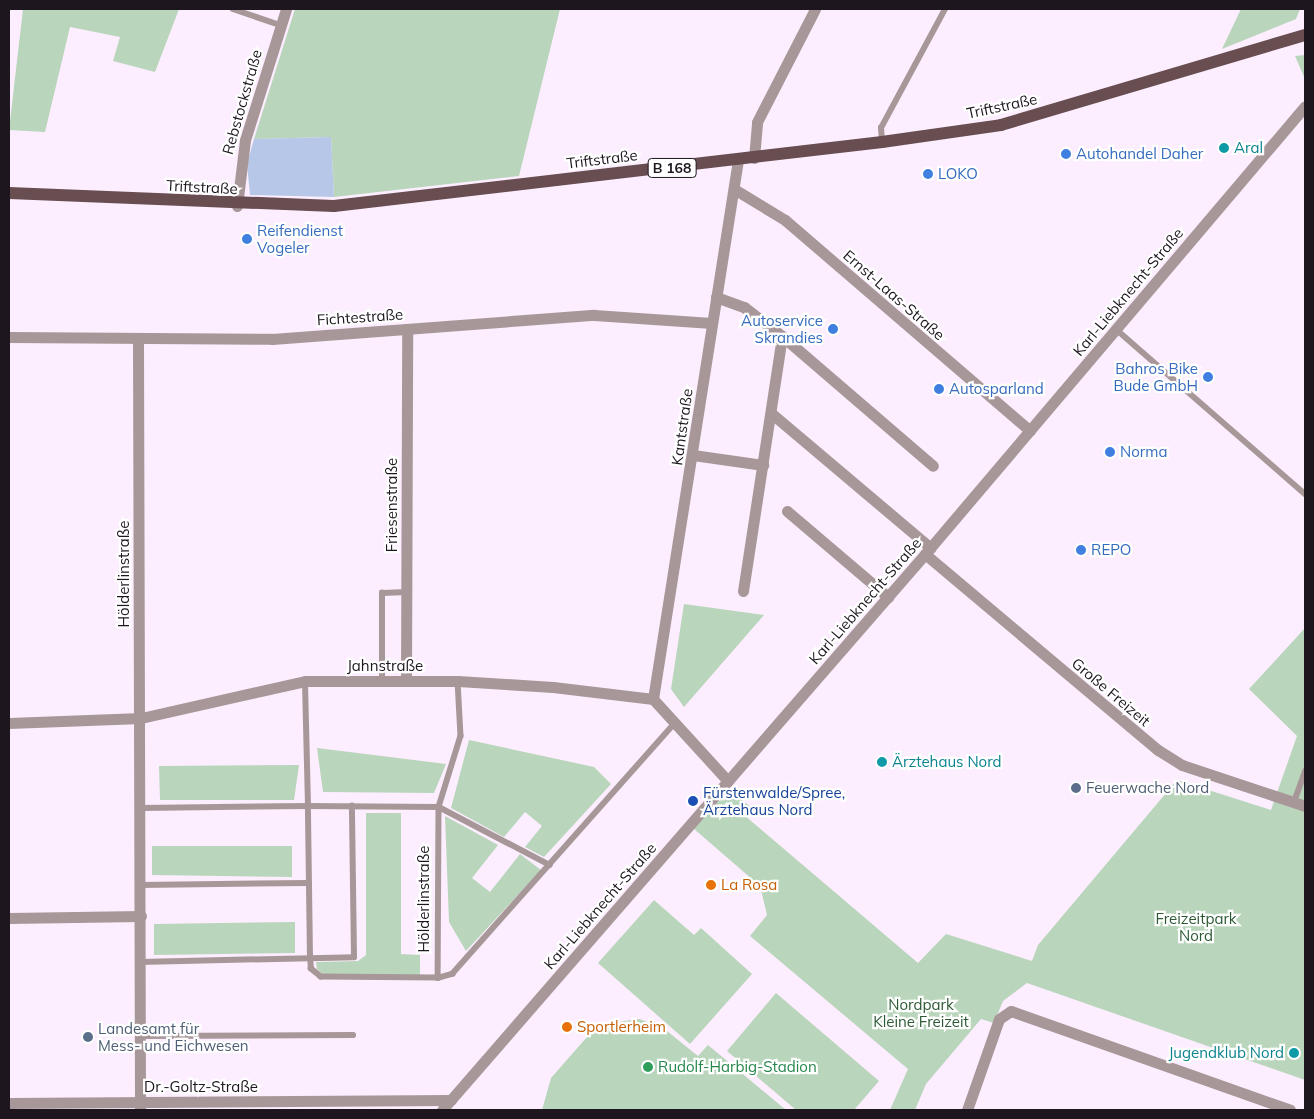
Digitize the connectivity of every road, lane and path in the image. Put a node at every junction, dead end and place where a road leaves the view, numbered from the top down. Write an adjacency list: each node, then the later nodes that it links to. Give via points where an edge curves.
1 (233, 9): 5 (lane)
2 (286, 9): 5 (street, Rebstockstraße)
3 (815, 9): 9 (street, via 757,122)
4 (945, 9): 8 (lane, via 881,128)
5 (280, 26): 13 (street, Rebstockstraße, via 245,140)
6 (1305, 35): 8 (main road, Triftstraße / B 168, via 1001,125)
7 (1305, 106): 17 (street, Karl-Liebknecht-Straße)
8 (882, 142): 9 (main road, Triftstraße / B 168)
9 (754, 158): 10 (main road, Triftstraße / B 168)
10 (738, 160): 11 (street, Kantstraße); 13 (main road, Triftstraße / B 168, via 363,204)
11 (734, 189): 14 (street, Kantstraße); 22 (street, Ernst-Laas-Straße, via 785,220)
12 (9, 193): 13 (main road, Triftstraße / B 168)
13 (237, 206)
14 (716, 297): 15 (street, Kantstraße); 18 (street, via 744,307)
15 (712, 323): 16 (street, Fichtestraße, via 594,315); 23 (street, Kantstraße)
16 (407, 329): 20 (street, Fichtestraße, via 272,339); 30 (street, Friesenstraße)
17 (1116, 329): 22 (street, Karl-Liebknecht-Straße); 26 (lane)
18 (782, 336): 21 (street); 25 (street)
19 (9, 337): 20 (street, Fichtestraße)
20 (138, 340): 37 (street, Hölderlinstraße)
21 (771, 413): 24 (street); 28 (street)
22 (1030, 431): 28 (street, Karl-Liebknecht-Straße)
23 (693, 455): 24 (street); 36 (street, Kantstraße)
24 (763, 465): 29 (street)
25 (933, 466)
26 (1305, 494)
27 (787, 511): 31 (street)
28 (928, 551): 31 (street, Karl-Liebknecht-Straße); 42 (street, Große Freizeit, via 1158,750 1182,765)
29 (743, 591)
30 (407, 592): 32 (lane, via 382,593); 34 (street, Friesenstraße)
31 (888, 597): 41 (street, Karl-Liebknecht-Straße)
32 (382, 680): 33 (street, Jahnstraße); 34 (street, Jahnstraße)
33 (305, 681): 37 (street, Jahnstraße); 43 (lane)
34 (406, 681): 35 (street, Jahnstraße)
35 (458, 681): 36 (street, Jahnstraße); 45 (lane, Hölderlinstraße, via 461,736)
36 (653, 699): 38 (street)
37 (140, 718): 39 (street, Jahnstraße); 46 (street, Hölderlinstraße)
38 (677, 720): 41 (street, via 712,768); 47 (lane)
39 (9, 723)
40 (1305, 771): 42 (lane)
41 (728, 781): 58 (street, Karl-Liebknecht-Straße)
42 (1300, 805)
43 (308, 806): 44 (lane); 46 (lane); 48 (lane)
44 (352, 806): 45 (lane); 52 (lane, via 354,957)
45 (439, 807): 47 (lane); 54 (lane, Hölderlinstraße)
46 (141, 808): 49 (street, Hölderlinstraße)
47 (550, 865): 54 (lane, via 452,974)
48 (309, 884): 49 (lane); 52 (lane)
49 (141, 885): 50 (street, Hölderlinstraße)
50 (141, 916): 51 (street); 53 (street, Hölderlinstraße)
51 (9, 918)
52 (310, 958): 53 (lane); 54 (lane, via 312,969 321,977)
53 (140, 962): 56 (street, Hölderlinstraße)
54 (438, 978)
55 (353, 1035): 56 (lane)
56 (139, 1036): 61 (street, Hölderlinstraße)
57 (394, 1100): 58 (street, Dr.-Goltz-Straße); 61 (street, Dr.-Goltz-Straße); 62 (street, Dr.-Goltz-Straße)
58 (452, 1100): 63 (street, Karl-Liebknecht-Straße)
59 (9, 1102): 60 (street, Dr.-Goltz-Straße)
60 (110, 1106): 61 (street, Dr.-Goltz-Straße)
61 (140, 1106)
62 (414, 1110)
63 (442, 1110)
64 (967, 1110): 65 (street, via 999,1020 1011,1012)
65 (1290, 1110)

